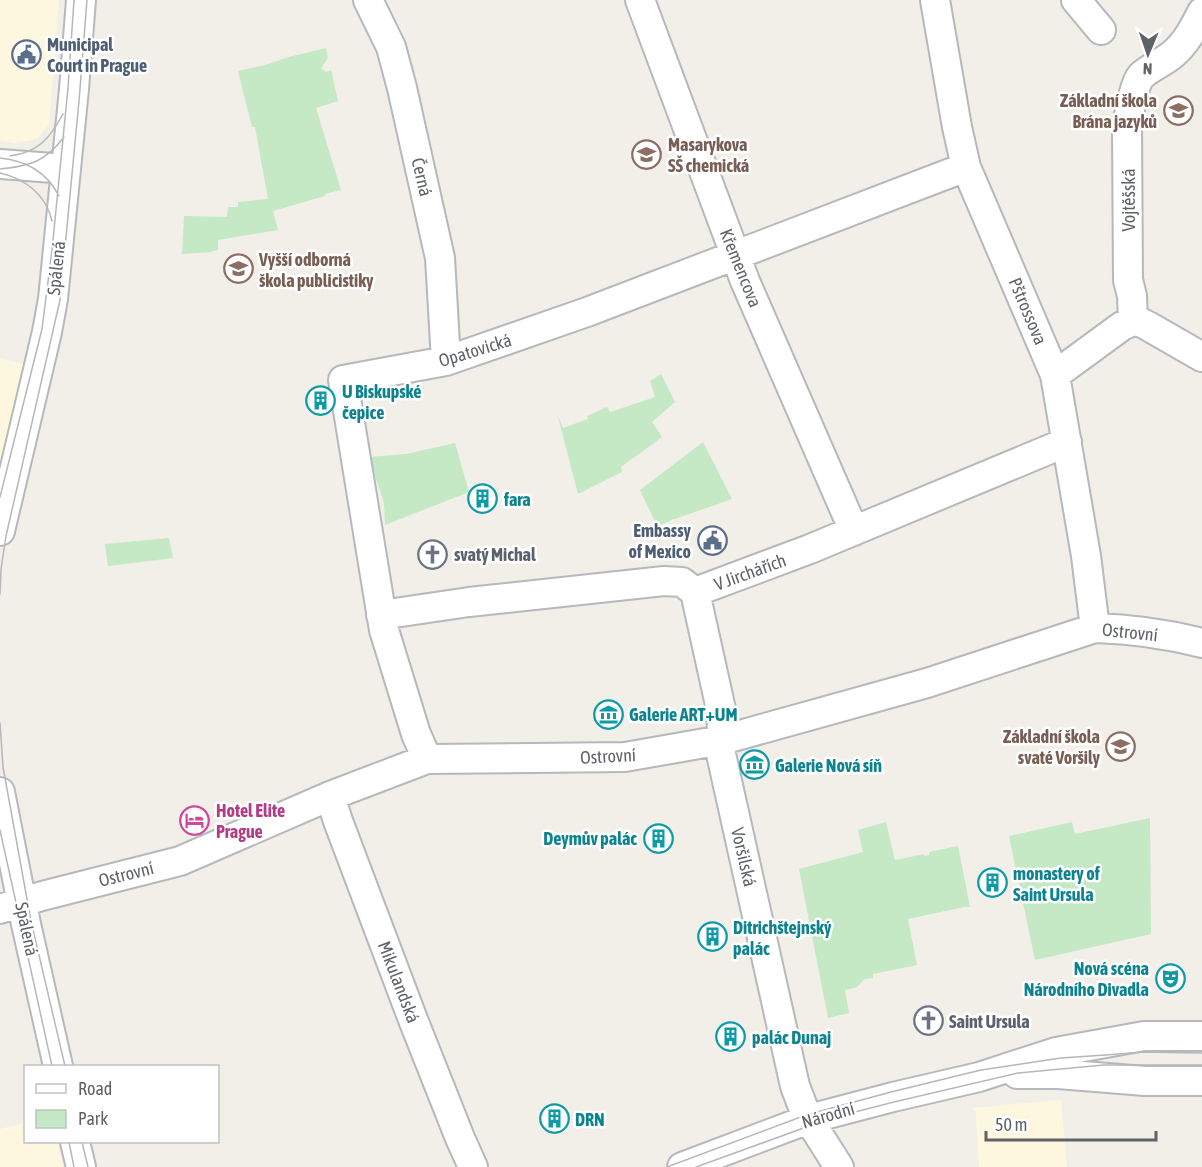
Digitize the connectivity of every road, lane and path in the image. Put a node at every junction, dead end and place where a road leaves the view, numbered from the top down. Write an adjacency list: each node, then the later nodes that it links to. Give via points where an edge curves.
1 (81, 0): 10 (street, Spálená)
2 (368, 0): 14 (street, Černá, via 391,47 440,258)
3 (640, 0): 11 (street, Křemencova)
4 (935, 0): 9 (street, Pštrossova)
5 (1076, 0): 7 (street)
6 (1202, 12): 12 (street, Vojtěšská, via 1180,47 1140,76 1130,106 1128,280)
7 (1101, 30)
8 (0, 164): 10 (street)
9 (966, 167): 11 (street, Opatovická); 15 (street, Pštrossova)
10 (66, 169): 17 (street, Spálená, via 47,332)
11 (735, 255): 14 (street, Opatovická); 18 (street, Křemencova)
12 (1133, 321): 13 (street); 15 (street)
13 (1202, 357)
14 (446, 361): 20 (street, Opatovická, via 343,380)
15 (1055, 375): 16 (street, Pštrossova)
16 (1067, 442): 18 (street, V Jirchářích); 21 (street, Pštrossova)
17 (0, 531)
18 (854, 531): 19 (street, V Jirchářích)
19 (695, 592): 20 (street, V Jirchářích, via 682,582 664,581); 23 (street, Voršilská, via 722,714)
20 (381, 615): 24 (street, Opatovická)
21 (1095, 628): 22 (street, Ostrovní); 23 (street, Ostrovní, via 927,683)
22 (1202, 643)
23 (722, 740): 24 (street, Ostrovní, via 625,757); 32 (street, Voršilská, via 721,754 795,1086)
24 (426, 759): 26 (street, Ostrovní)
25 (0, 792): 27 (street, Spálená)
26 (330, 796): 27 (street, Ostrovní, via 180,861); 35 (street, Mikulandská)
27 (11, 906): 29 (street, Spálená)
28 (1202, 1035): 30 (street, Národní, via 1144,1036 1056,1052)
29 (58, 1065)
30 (979, 1077): 31 (street, Národní, via 1058,1074); 32 (street, Národní)
31 (1202, 1081)
32 (808, 1119): 36 (street, Národní); 37 (street, Voršilská)
33 (75, 1143): 34 (street)
34 (81, 1167)
35 (473, 1167)
36 (682, 1167)
37 (839, 1167)

